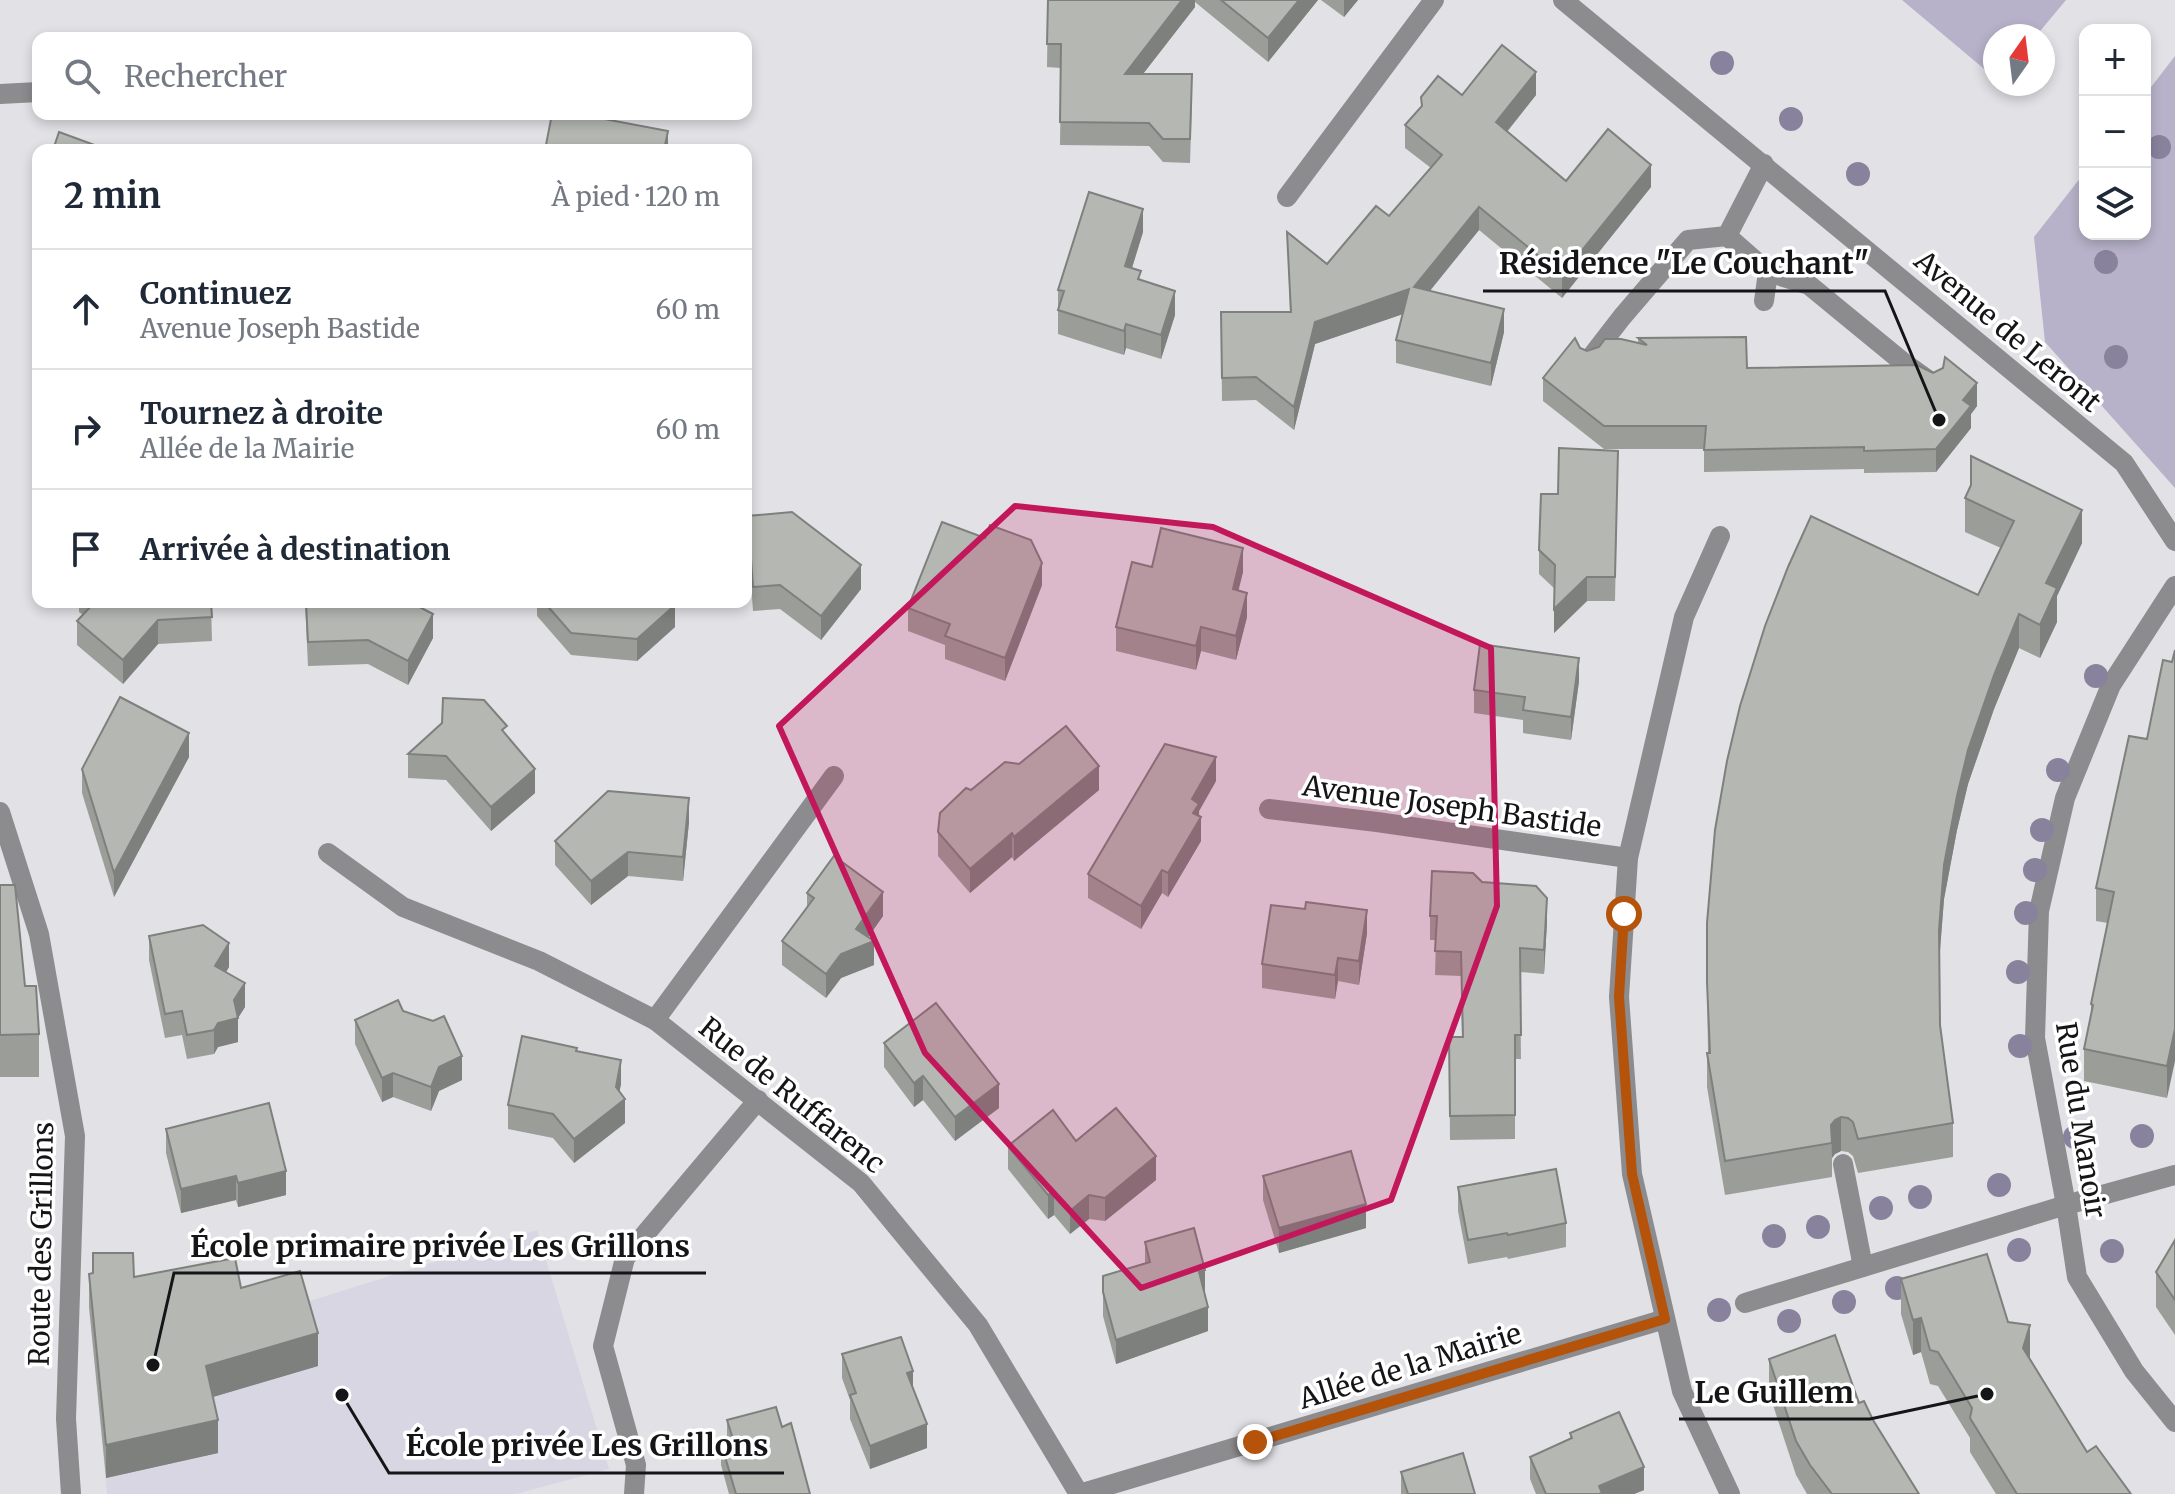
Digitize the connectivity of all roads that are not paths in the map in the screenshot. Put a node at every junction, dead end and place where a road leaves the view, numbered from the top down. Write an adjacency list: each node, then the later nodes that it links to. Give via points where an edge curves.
1 (1434, 0): 6 (street)
2 (1563, 0): 5 (street, Avenue de Leront)
3 (32, 92): 4 (street)
4 (0, 94)
5 (1764, 164): 7 (street); 13 (street, Avenue de Leront, via 2124,463)
6 (1287, 197)
7 (1727, 236): 8 (street); 10 (street, via 1688,240)
8 (1768, 272): 9 (street); 11 (street, via 1809,285)
9 (1764, 301)
10 (1588, 361)
11 (1933, 383)
12 (1720, 536): 19 (street, Avenue Joseph Bastide, via 1684,617)
13 (2175, 541)
14 (2175, 586): 24 (street, Rue du Manoir, via 2111,685 2065,798 2039,911 2035,1038)
15 (834, 776): 20 (street, Rue de Ruffarenc)
16 (1269, 809): 19 (street, Avenue Joseph Bastide)
17 (0, 812): 29 (street, Route des Grillons, via 39,934 75,1136 66,1419)
18 (328, 853): 20 (street, Rue de Ruffarenc, via 403,907 539,961)
19 (1628, 858): 27 (street, Avenue Joseph Bastide, via 1619,997 1632,1174)
20 (655, 1020): 21 (street, Rue de Ruffarenc)
21 (758, 1100): 30 (street, via 625,1258 603,1346 636,1465); 31 (street, Rue de Ruffarenc, via 861,1183 978,1325)
22 (1843, 1164): 25 (street)
23 (2175, 1175): 24 (street)
24 (2066, 1205): 25 (street); 28 (street, Rue du Manoir, via 2077,1277 2134,1371)
25 (1863, 1267): 26 (street)
26 (1745, 1303)
27 (1665, 1319): 31 (street, Allée de la Mairie); 32 (street, Avenue Joseph Bastide, via 1682,1391)
28 (2175, 1422)
29 (71, 1494)
30 (634, 1494)
31 (1079, 1494)
32 (1730, 1494)

